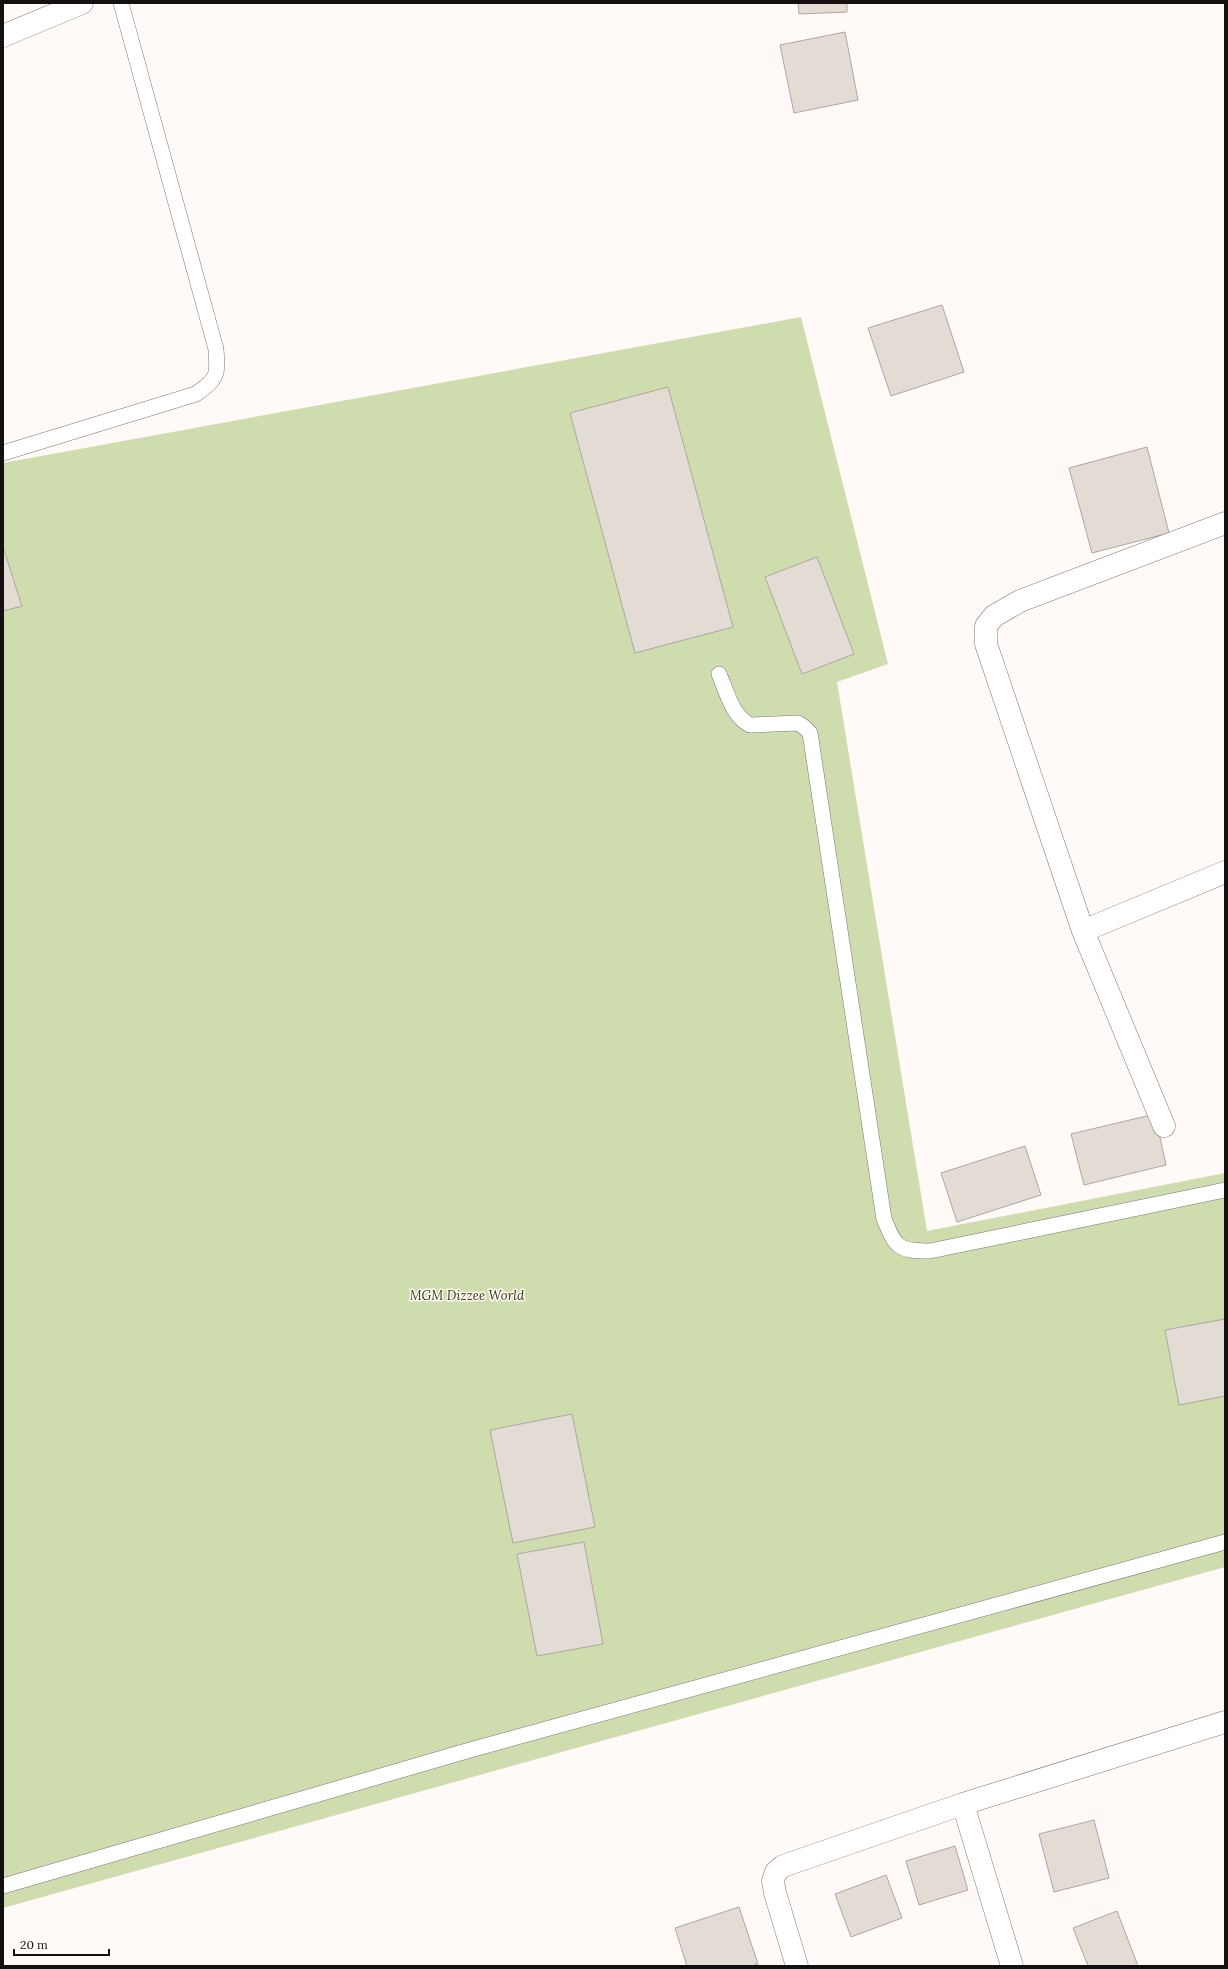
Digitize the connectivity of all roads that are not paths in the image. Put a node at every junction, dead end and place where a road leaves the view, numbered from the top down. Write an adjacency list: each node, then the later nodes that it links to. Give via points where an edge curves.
1 (82, 3): 3 (street)
2 (121, 3): 4 (lane, via 216,349 218,370 212,383 196,394)
3 (3, 36)
4 (3, 453)
5 (1225, 523): 8 (street, via 1020,601 994,616 986,626 986,644)
6 (719, 674): 10 (lane, via 737,716 743,722 750,725 798,723 810,733 884,1219 892,1238 900,1247 909,1251 930,1251)
7 (1225, 872): 8 (street)
8 (1084, 931): 9 (street)
9 (1164, 1126)
10 (1225, 1190)
11 (1225, 1542): 14 (lane, via 470,1750)
12 (1225, 1722): 13 (street)
13 (963, 1804): 15 (street, via 783,1866 776,1872 773,1881 775,1893); 16 (street)
14 (3, 1886)
15 (797, 1966)
16 (1012, 1966)

